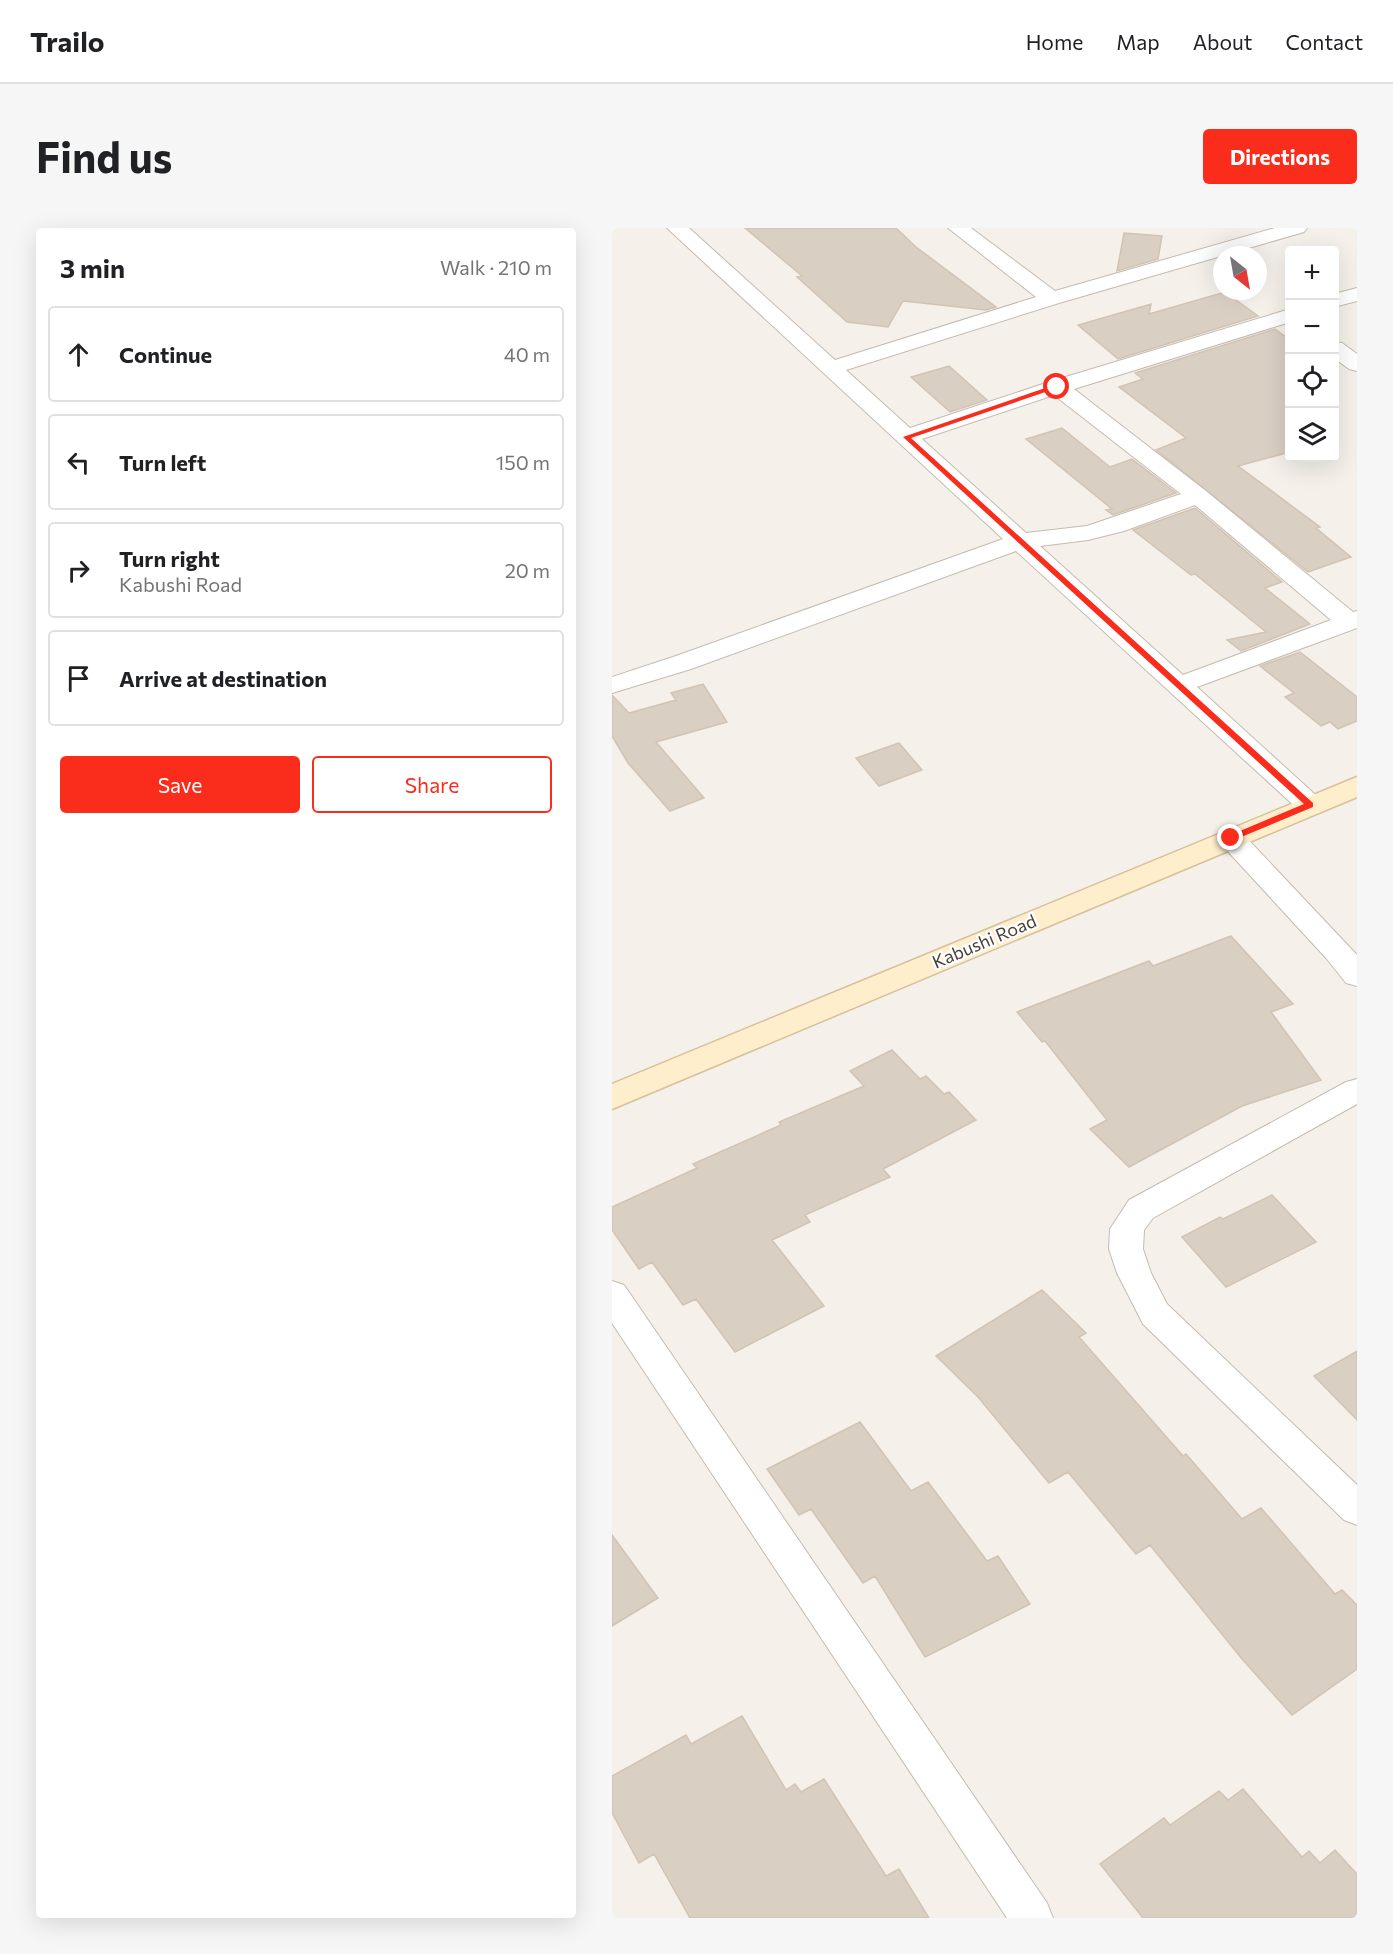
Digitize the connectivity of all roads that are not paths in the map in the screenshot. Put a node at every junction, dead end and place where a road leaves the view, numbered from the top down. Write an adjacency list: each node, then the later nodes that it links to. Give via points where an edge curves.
1 (677, 228): 12 (street)
2 (958, 228): 7 (street)
3 (1218, 228): 5 (street)
4 (1297, 228): 5 (street)
5 (1242, 244): 7 (street)
6 (1357, 294): 8 (street)
7 (1052, 299): 12 (street)
8 (1338, 300)
9 (1285, 317): 13 (street)
10 (1339, 351): 11 (street)
11 (1357, 364)
12 (831, 368): 14 (street)
13 (1057, 387): 14 (street); 15 (street)
14 (906, 437): 16 (street)
15 (1198, 496): 16 (street, via 1088,533); 17 (street)
16 (1020, 541): 18 (street); 19 (street)
17 (1353, 621): 19 (street)
18 (612, 685)
19 (1179, 685): 21 (street)
20 (1357, 786): 21 (main road, Kabushi Road)
21 (1310, 805): 22 (main road, Kabushi Road)
22 (1231, 838): 23 (street); 25 (main road, Kabushi Road)
23 (1357, 976)
24 (1357, 1090): 27 (street, via 1141,1209 1126,1231 1128,1257 1155,1314)
25 (612, 1097)
26 (612, 1295): 28 (street)
27 (1357, 1509)
28 (1032, 1918)

